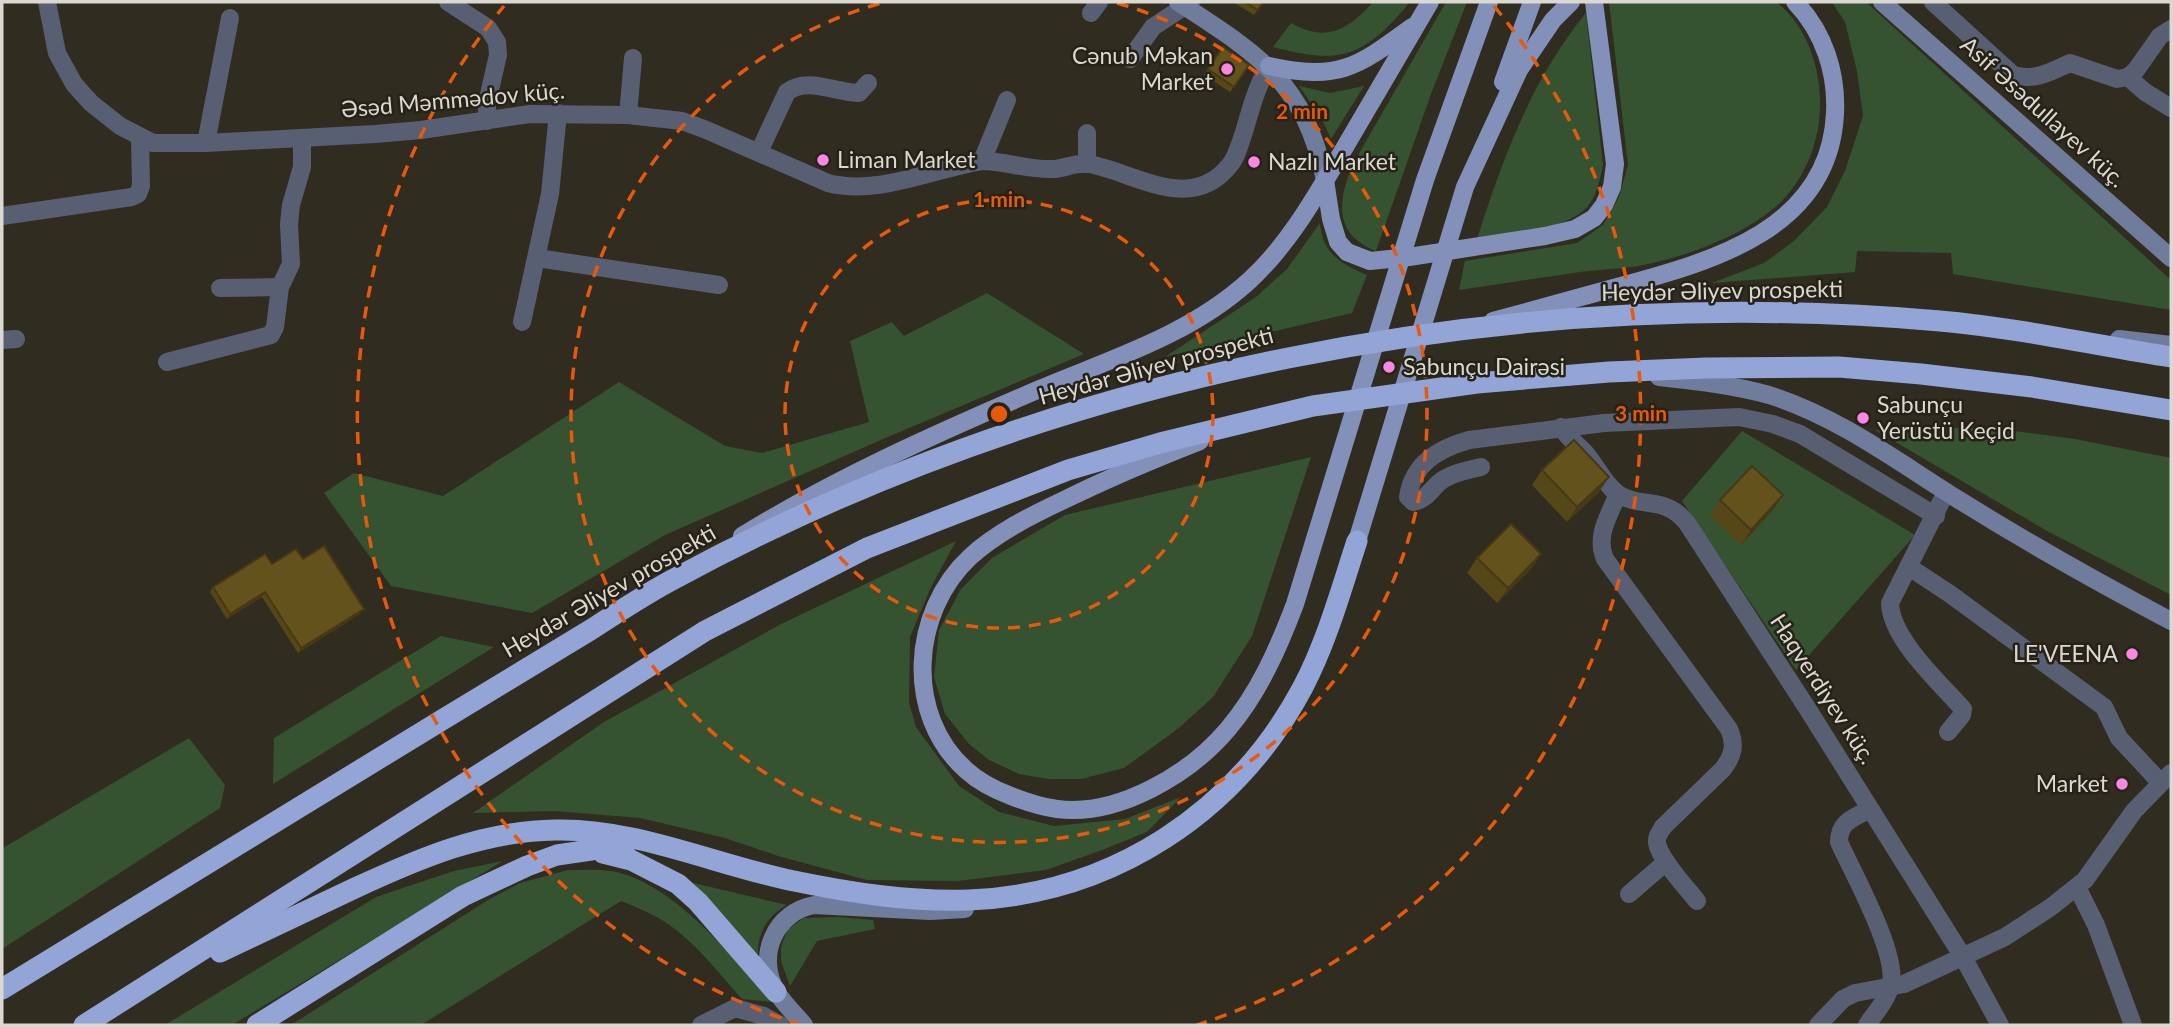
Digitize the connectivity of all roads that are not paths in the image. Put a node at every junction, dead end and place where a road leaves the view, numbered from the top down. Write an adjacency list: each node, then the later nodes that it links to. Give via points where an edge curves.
1 (47, 2): 26 (street, Əsəd Məmmədov küç., via 57,53 74,84 91,103)
2 (449, 2): 24 (street, via 488,28 497,42)
3 (1430, 2): 13 (main road)
4 (1489, 2): 48 (main road, via 1425,180 1317,533 1278,648 1256,690 1204,754 1165,782 1093,808 1058,810 1026,802 965,770 934,724 922,669 930,618 953,576 970,557 1038,512 1128,469)
5 (1532, 2): 33 (main road)
6 (1571, 2): 33 (main road, via 1519,70)
7 (1594, 2): 32 (main road, via 1615,164 1612,187 1594,218 1575,229 1545,236 1370,261 1347,252 1338,242)
8 (1795, 2): 42 (main road, via 1825,47 1833,72 1835,121 1818,175 1781,222 1750,242 1670,273)
9 (1882, 2): 36 (main road, Asif Əsədullayev küç.)
10 (1933, 2): 18 (street, via 2013,75 2051,74 2070,63 2117,79)
11 (1185, 3): 16 (street, via 1153,27); 17 (main road)
12 (230, 19): 28 (street)
13 (1418, 23): 17 (main road, via 1356,65 1301,73); 32 (main road)
14 (2171, 29): 18 (street)
15 (633, 58): 23 (street)
16 (1130, 59)
17 (1269, 66): 31 (street, Əsəd Məmmədov küç., via 1231,164 1203,185 1172,188); 32 (main road, via 1310,126)
18 (2127, 77): 21 (street)
19 (868, 83): 29 (street, via 859,93 795,86 787,92)
20 (1007, 100): 30 (street)
21 (2171, 108)
22 (558, 113): 23 (street, Əsəd Məmmədov küç.); 24 (street, Əsəd Məmmədov küç.); 35 (street, via 550,194)
23 (628, 115): 29 (street, Əsəd Məmmədov küç., via 682,121)
24 (487, 121): 27 (street, Əsəd Məmmədov küç.)
25 (1087, 133): 31 (street)
26 (140, 138): 28 (street, Əsəd Məmmədov küç., via 153,143); 34 (street, via 138,194)
27 (302, 138): 28 (street, Əsəd Məmmədov küç.); 38 (street, via 302,167 289,224 290,264)
28 (206, 143)
29 (759, 152): 30 (street, Əsəd Məmmədov küç., via 828,183 852,187)
30 (982, 161): 31 (street, Əsəd Məmmədov küç., via 1049,169)
31 (1087, 164)
32 (1325, 180): 56 (main road, via 1266,265 1206,314 1156,341 867,466 777,514)
33 (1465, 187): 54 (main road)
34 (2, 216)
35 (537, 258): 37 (street); 40 (street)
36 (2171, 258)
37 (719, 285)
38 (280, 287): 39 (street); 45 (street, via 271,335)
39 (220, 288)
40 (522, 322)
41 (1969, 324): 42 (highway, Heydər Əliyev prospekti, via 1847,315 1710,313); 43 (main road); 44 (highway, Heydər Əliyev prospekti)
42 (1451, 332): 56 (highway, Heydər Əliyev prospekti, via 1239,368 1053,419 829,503)
43 (2171, 345)
44 (2171, 357)
45 (167, 362)
46 (1609, 372): 47 (highway, via 1839,368 2032,387); 48 (highway, via 1415,391); 51 (main road, via 1709,383 1770,396 1847,430)
47 (2171, 410)
48 (1251, 421): 72 (highway, via 1068,470 957,512 867,548 705,631)
49 (1562, 427): 50 (street, via 1450,446 1426,460 1414,474 1408,497 1413,502 1422,500 1441,480); 52 (street); 53 (street, via 1724,417 1773,424 1828,449)
50 (1481, 467)
51 (1946, 492): 53 (street); 57 (main road)
52 (1618, 494): 60 (street, Haqverdiyev küç., via 1680,513); 63 (street, via 1601,536 1605,559 1733,738 1730,759 1723,769 1657,836)
53 (1936, 516): 55 (street)
54 (1357, 541): 64 (highway, via 1327,634 1304,685 1246,769 1169,836 1131,858)
55 (1909, 567): 58 (street, via 1890,610 1903,639 1963,709); 59 (street, via 2096,700 2108,713 2119,738)
56 (670, 580): 70 (highway, Heydər Əliyev prospekti)
57 (2171, 621)
58 (1948, 732)
59 (2165, 778): 65 (street, via 2134,810)
60 (1870, 809): 68 (street, Haqverdiyev küç.); 69 (street, via 1843,823 1839,842 1881,936 1891,965)
61 (663, 846): 62 (highway); 64 (highway, via 786,879 871,895 971,900); 72 (highway, via 556,830 512,833 450,847)
62 (580, 850): 71 (highway, via 631,860 678,884); 75 (highway, via 527,866 463,896)
63 (1666, 862): 66 (street); 67 (street)
64 (1060, 886): 71 (main road, via 1016,902 968,909 802,907 780,924 770,947 768,965)
65 (2077, 887): 68 (street, via 2005,937); 82 (street)
66 (1629, 894)
67 (1697, 901)
68 (1963, 957): 69 (street); 81 (street, Haqverdiyev küç.)
69 (1891, 987): 79 (street, via 1843,999); 80 (street)
70 (2, 989)
71 (776, 992): 78 (main road)
72 (131, 995): 73 (highway); 74 (highway)
73 (84, 1025)
74 (92, 1025)
75 (257, 1025)
76 (701, 1025): 77 (street, via 734,1008)
77 (780, 1025)
78 (803, 1025)
79 (1818, 1025)
80 (1867, 1025)
81 (2000, 1025)
82 (2133, 1025)

